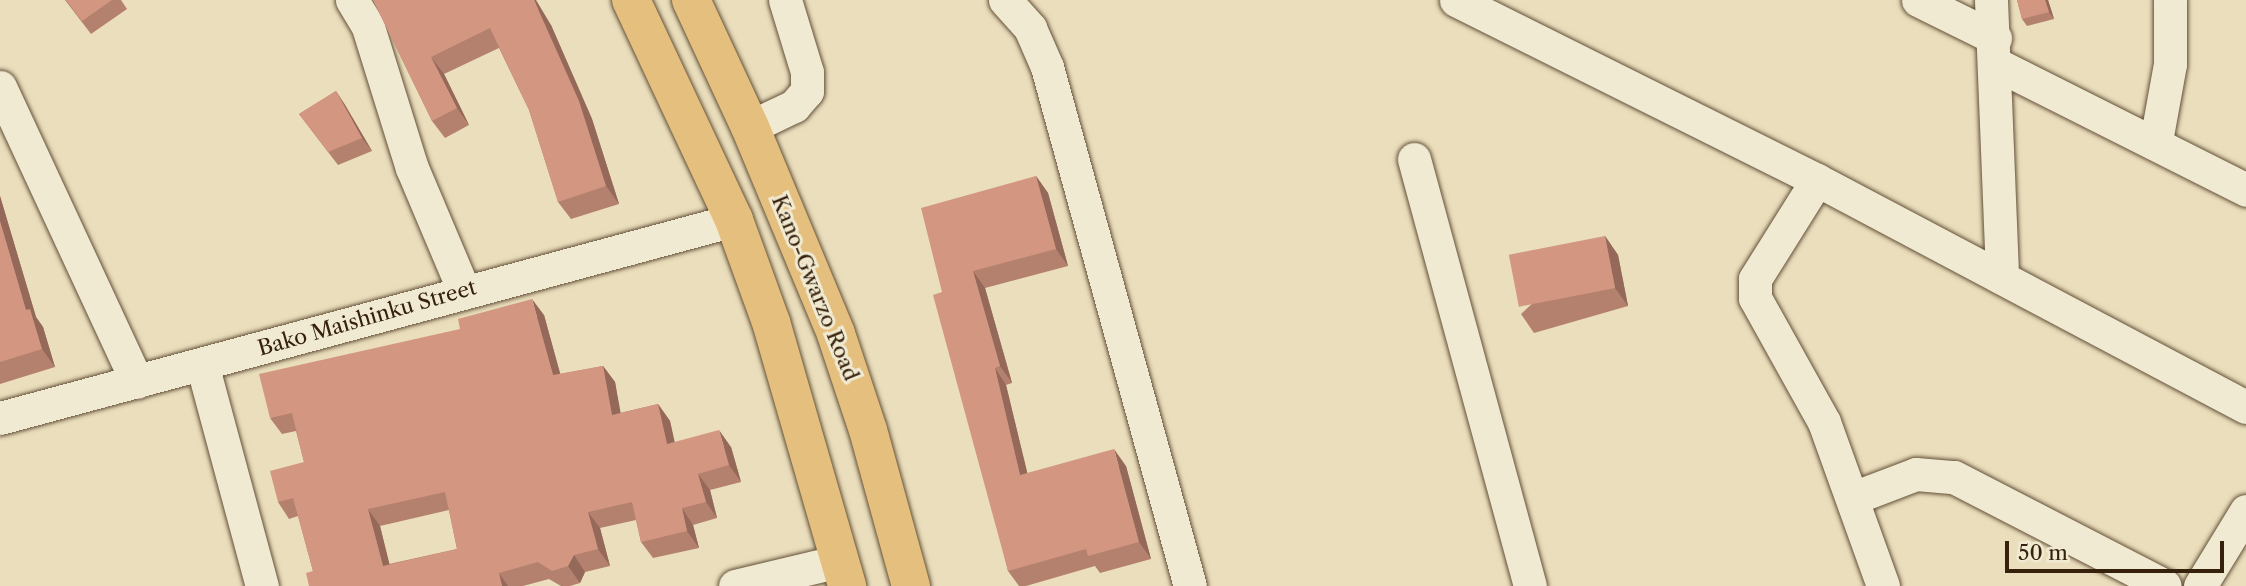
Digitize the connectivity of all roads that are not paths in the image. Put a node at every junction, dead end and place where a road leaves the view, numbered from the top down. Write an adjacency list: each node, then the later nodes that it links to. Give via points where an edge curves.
1 (352, 0): 19 (street, via 368,26 412,168)
2 (631, 0): 17 (main road)
3 (691, 0): 12 (main road, Kano-Gwarzo Road)
4 (785, 0): 12 (street, via 807,72 807,91 794,106)
5 (1005, 0): 30 (street, via 1030,27 1047,67)
6 (1456, 0): 15 (street)
7 (1918, 0): 10 (street)
8 (1991, 0): 10 (street)
9 (2170, 0): 13 (street, via 2170,64)
10 (1995, 51): 13 (street); 18 (street)
11 (0, 87): 21 (street)
12 (750, 127): 29 (main road, Kano-Gwarzo Road, via 836,334 869,430)
13 (2156, 141): 16 (street)
14 (1414, 159): 31 (street)
15 (1817, 180): 18 (street); 24 (street, via 1755,279 1755,298 1824,422)
16 (2246, 191)
17 (734, 220): 19 (street, Bako Maishinku Street); 26 (main road, via 771,323)
18 (2003, 278): 22 (street)
19 (464, 291): 20 (street, Bako Maishinku Street)
20 (202, 364): 21 (street, Bako Maishinku Street); 27 (street)
21 (137, 382): 23 (street, Bako Maishinku Street)
22 (2246, 407)
23 (0, 418)
24 (1853, 498): 32 (street); 33 (street, via 1916,474 1954,477)
25 (2246, 511): 34 (street)
26 (843, 573): 28 (street)
27 (262, 586)
28 (736, 586)
29 (911, 586)
30 (1190, 586)
31 (1530, 586)
32 (1882, 586)
33 (2165, 586)
34 (2200, 586)

